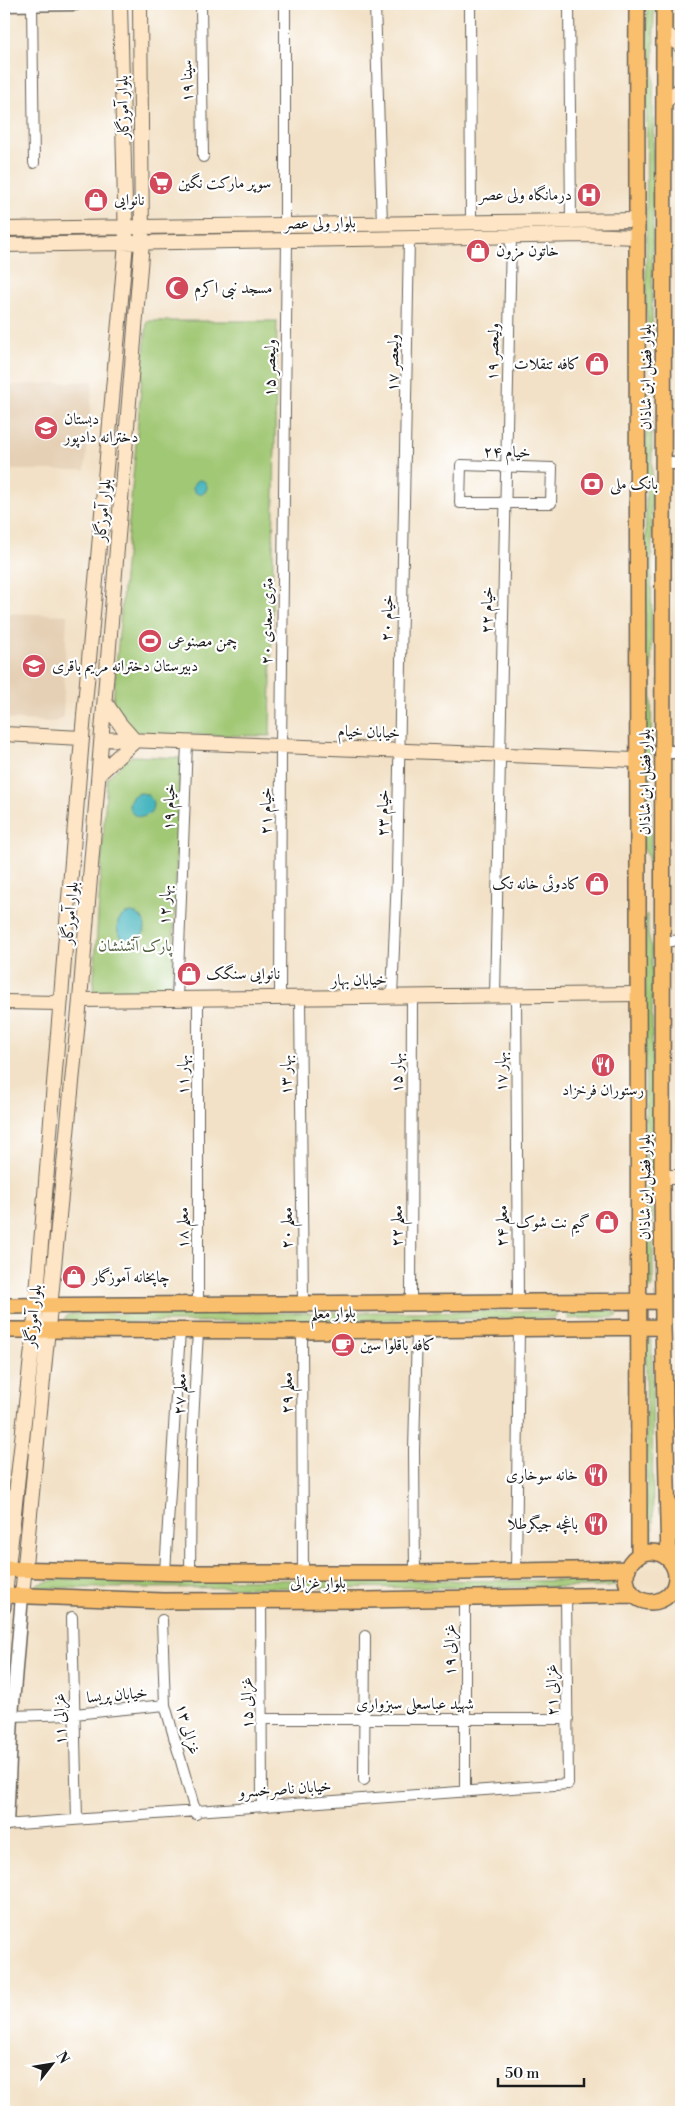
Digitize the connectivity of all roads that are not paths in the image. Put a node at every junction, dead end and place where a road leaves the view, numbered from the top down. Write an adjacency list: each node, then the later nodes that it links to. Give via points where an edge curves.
1 (32, 4): 2 (street); 13 (street); 19 (street)
2 (50, 4): 3 (street)
3 (75, 4)
4 (120, 4): 20 (main road, بلوار آموزگار)
5 (140, 4): 21 (main road, بلوار آموزگار)
6 (201, 4): 18 (street, سینا ۱۹)
7 (285, 4): 27 (street)
8 (375, 4): 26 (street)
9 (470, 4): 25 (street)
10 (569, 4): 23 (street)
11 (637, 4): 22 (main road, بلوار فضل ابن شاذان)
12 (664, 4): 14 (main road, بلوار فضل ابن شاذان)
13 (4, 5)
14 (663, 31): 15 (main road); 17 (main road, بلوار فضل ابن شاذان)
15 (681, 46)
16 (681, 90): 17 (main road)
17 (664, 102): 39 (main road, بلوار فضل ابن شاذان)
18 (203, 157)
19 (34, 163)
20 (124, 171): 21 (main road); 28 (main road, بلوار آموزگار)
21 (141, 171): 29 (main road, بلوار آموزگار)
22 (636, 220): 24 (main road, بلوار ولی عصر); 32 (main road, بلوار فضل ابن شاذان)
23 (571, 221): 24 (main road, بلوار ولی عصر); 25 (main road, بلوار ولی عصر)
24 (585, 221): 31 (main road)
25 (472, 222): 26 (main road, بلوار ولی عصر)
26 (382, 224): 27 (main road, بلوار ولی عصر)
27 (285, 225): 29 (main road, بلوار ولی عصر)
28 (126, 227): 29 (main road, بلوار ولی عصر); 30 (main road, بلوار ولی عصر); 36 (main road, بلوار آموزگار)
29 (142, 227): 37 (main road, بلوار آموزگار)
30 (4, 229)
31 (586, 236): 32 (main road, بلوار ولی عصر); 33 (main road, بلوار ولی عصر)
32 (636, 237): 40 (main road, بلوار فضل ابن شاذان)
33 (511, 238): 34 (main road, بلوار ولی عصر); 43 (street, ولیعصر ۱۹)
34 (409, 239): 35 (main road, بلوار ولی عصر); 45 (street, ولیعصر ۱۷)
35 (287, 241): 37 (main road, بلوار ولی عصر); 47 (street, ولیعصر ۱۵)
36 (126, 243): 37 (main road, بلوار ولی عصر); 38 (main road, بلوار ولی عصر); 44 (main road, بلوار آموزگار)
37 (142, 243): 46 (main road, بلوار آموزگار)
38 (4, 245)
39 (664, 358): 40 (main road); 41 (main road, بلوار فضل ابن شاذان)
40 (637, 359): 60 (main road, بلوار فضل ابن شاذان)
41 (664, 463): 42 (street); 57 (main road, بلوار فضل ابن شاذان)
42 (681, 463)
43 (505, 467): 48 (street, خیام ۲۲); 48 (street, خیام ۲۴, via 461,466 460,503); 48 (street, خیام ۲۴, via 552,468 551,503)
44 (104, 486): 46 (main road); 51 (main road, بلوار آموزگار)
45 (406, 486): 56 (street, خیام ۲۰)
46 (122, 488): 49 (main road, بلوار آموزگار)
47 (283, 495): 55 (street, ۲۰ متری سعدی)
48 (504, 502): 59 (street, خیام ۲۲)
49 (105, 702): 52 (main road, بلوار آموزگار); 53 (main road)
50 (4, 734): 51 (main road)
51 (82, 738): 62 (main road, بلوار آموزگار)
52 (102, 739): 53 (main road, خیابان خیام); 61 (main road, بلوار آموزگار)
53 (135, 740): 54 (main road, خیابان خیام); 61 (main road)
54 (187, 743): 55 (main road, خیابان خیام); 63 (street, خیام ۱۹)
55 (281, 746): 56 (main road, خیابان خیام); 74 (street, خیام ۲۱)
56 (398, 751): 59 (main road, خیابان خیام); 72 (street, خیام ۲۳)
57 (662, 752): 58 (street); 65 (main road, بلوار فضل ابن شاذان)
58 (681, 752)
59 (500, 755): 60 (main road, خیابان خیام); 70 (street, خیام ۲۲)
60 (635, 760): 66 (main road, بلوار فضل ابن شاذان)
61 (99, 774): 64 (main road, بلوار آموزگار)
62 (70, 872): 64 (main road); 80 (main road, بلوار آموزگار)
63 (182, 872): 76 (street, بهار ۱۲)
64 (90, 875): 78 (main road, بلوار آموزگار)
65 (662, 889): 66 (main road); 68 (main road, بلوار فضل ابن شاذان)
66 (637, 892): 69 (main road, بلوار فضل ابن شاذان)
67 (681, 940): 68 (street)
68 (662, 942): 85 (main road, بلوار فضل ابن شاذان)
69 (638, 994): 71 (main road, خیابان بهار); 87 (main road, بلوار فضل ابن شاذان)
70 (496, 996): 71 (main road, خیابان بهار); 73 (main road, خیابان بهار)
71 (516, 996): 81 (street, بهار ۱۷)
72 (392, 997): 73 (main road, خیابان بهار); 75 (main road, خیابان بهار)
73 (412, 997): 82 (street, بهار ۱۵)
74 (280, 998): 75 (main road, خیابان بهار); 77 (main road, خیابان بهار)
75 (300, 998): 84 (street, بهار ۱۳)
76 (177, 999): 77 (main road, خیابان بهار); 78 (main road, خیابان بهار)
77 (198, 999): 83 (street, بهار ۱۱)
78 (80, 1000): 96 (main road, بلوار آموزگار)
79 (4, 1002): 80 (main road)
80 (60, 1003): 95 (main road, بلوار آموزگار)
81 (517, 1149): 89 (street, معلم ۲۴)
82 (412, 1150): 91 (street, معلم ۲۲)
83 (198, 1151): 92 (street, معلم ۱۸)
84 (302, 1151): 93 (street, معلم ۲۰)
85 (662, 1176): 86 (main road); 88 (main road, بلوار فضل ابن شاذان)
86 (681, 1177)
87 (638, 1300): 88 (main road, بلوار معلم); 90 (main road, بلوار معلم); 97 (main road, بلوار فضل ابن شاذان)
88 (663, 1301): 98 (main road, بلوار فضل ابن شاذان)
89 (518, 1302): 90 (main road, بلوار معلم); 91 (main road, بلوار معلم)
90 (562, 1302): 99 (main road)
91 (412, 1303): 93 (main road, بلوار معلم)
92 (198, 1304): 93 (main road, بلوار معلم); 96 (main road, بلوار معلم)
93 (303, 1304)
94 (4, 1306): 95 (main road, بلوار معلم)
95 (36, 1306): 96 (main road, بلوار معلم); 103 (main road, بلوار آموزگار)
96 (52, 1306): 104 (main road, بلوار آموزگار)
97 (638, 1327): 98 (main road, بلوار معلم); 99 (main road, بلوار معلم); 110 (main road, بلوار فضل ابن شاذان)
98 (663, 1327): 108 (main road, بلوار فضل ابن شاذان)
99 (561, 1328): 101 (main road, بلوار معلم)
100 (417, 1329): 101 (main road, بلوار معلم); 107 (main road, بلوار معلم); 119 (street)
101 (519, 1329): 115 (street)
102 (4, 1330): 103 (main road, بلوار معلم)
103 (34, 1330): 104 (main road, بلوار معلم); 112 (main road, بلوار آموزگار)
104 (49, 1330): 105 (main road, بلوار معلم); 113 (main road, بلوار آموزگار)
105 (180, 1331): 106 (main road, بلوار معلم); 116 (street, معلم ۲۷)
106 (198, 1331): 107 (main road, بلوار معلم); 117 (street, معلم ۲۷, via 191,1459)
107 (302, 1331): 118 (street, معلم ۲۹)
108 (666, 1491): 109 (main road); 111 (main road, بلوار فضل ابن شاذان)
109 (681, 1531)
110 (639, 1556): 111 (main road, via 654,1553); 114 (main road)
111 (674, 1563): 120 (main road)
112 (6, 1569): 113 (main road, بلوار غزالی); 125 (main road, بلوار آموزگار)
113 (24, 1569): 116 (main road, بلوار غزالی); 122 (main road, بلوار آموزگار)
114 (628, 1569): 115 (main road, بلوار غزالی); 121 (main road, via 626,1580)
115 (516, 1571): 119 (main road, بلوار غزالی)
116 (165, 1572): 117 (main road, بلوار غزالی)
117 (190, 1573): 118 (main road, بلوار غزالی)
118 (303, 1573): 119 (main road, بلوار غزالی)
119 (415, 1573)
120 (678, 1587): 121 (main road, via 660,1601 651,1603)
121 (633, 1595): 123 (main road, بلوار غزالی)
122 (22, 1596): 125 (main road, بلوار غزالی); 126 (main road, بلوار غزالی, via 163,1601); 132 (street, بلوار آموزگار)
123 (566, 1596): 124 (main road, بلوار غزالی); 136 (street, غزالی ۲۱)
124 (465, 1599): 126 (main road, بلوار غزالی); 135 (street, غزالی ۱۹)
125 (4, 1600)
126 (261, 1600): 133 (street, غزالی ۱۵)
127 (72, 1618): 131 (street, غزالی ۱۱)
128 (162, 1620): 130 (street, غزالی ۱۳)
129 (365, 1636): 134 (street)
130 (164, 1705): 131 (street, خیابان پریسا); 141 (street, غزالی ۱۳)
131 (74, 1714): 132 (street, خیابان پریسا); 142 (street, غزالی ۱۱)
132 (12, 1716): 143 (street, بلوار آموزگار)
133 (263, 1719): 134 (street, شهید عباسعلی سبزواری); 140 (street, غزالی ۱۵)
134 (365, 1719): 135 (street, شهید عباسعلی سبزواری); 137 (street)
135 (465, 1719): 136 (street, شهید عباسعلی سبزواری); 139 (street, غزالی ۱۹)
136 (568, 1719): 138 (street, غزالی ۲۱)
137 (364, 1780)
138 (568, 1784): 139 (street, خیابان ناصرخسرو)
139 (465, 1791): 140 (street, خیابان ناصرخسرو)
140 (262, 1806): 141 (street, خیابان ناصرخسرو)
141 (196, 1812): 142 (street, خیابان ناصرخسرو)
142 (77, 1819): 143 (street, خیابان ناصرخسرو)
143 (5, 1824)

